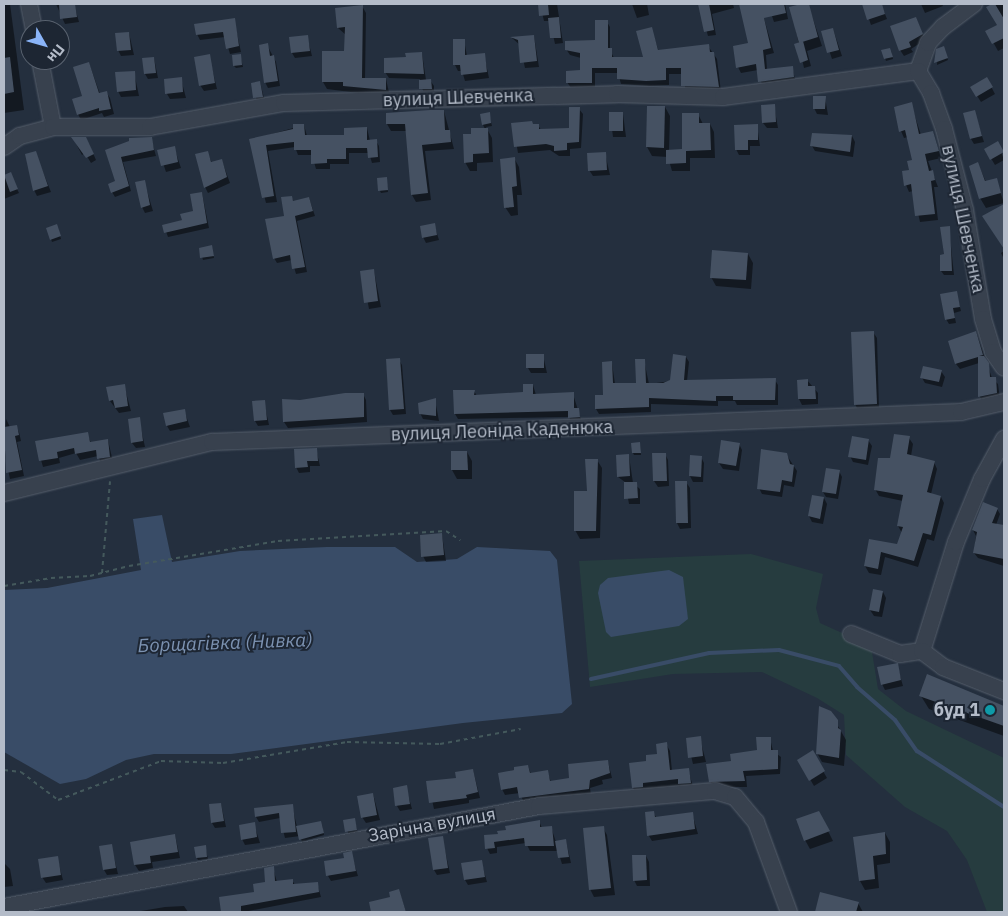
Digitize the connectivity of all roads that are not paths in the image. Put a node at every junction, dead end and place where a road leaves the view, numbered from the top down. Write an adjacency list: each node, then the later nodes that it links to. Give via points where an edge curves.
1 (29, 4): 3 (street)
2 (974, 4): 5 (street, via 943,27 928,43)
3 (32, 20)
4 (42, 70): 6 (street)
5 (918, 71): 6 (street, вулиця Шевченка, via 722,97 617,94 433,100 334,99 284,103 150,127); 8 (street, вулиця Шевченка, via 931,93 944,129 965,210 983,319 993,352)
6 (53, 127): 7 (street, вулиця Шевченка, via 20,136)
7 (4, 147)
8 (1004, 368)
9 (1004, 402): 11 (street, вулиця Леоніда Каденюка, via 961,412 212,442)
10 (1004, 439): 13 (street, via 982,479 956,542)
11 (4, 493)
12 (851, 634): 13 (street, via 900,654)
13 (922, 651): 14 (street, via 943,667)
14 (1004, 691)
15 (4, 907): 16 (street, Зарічна вулиця, via 539,806 715,791 735,797 756,822)
16 (789, 912)

